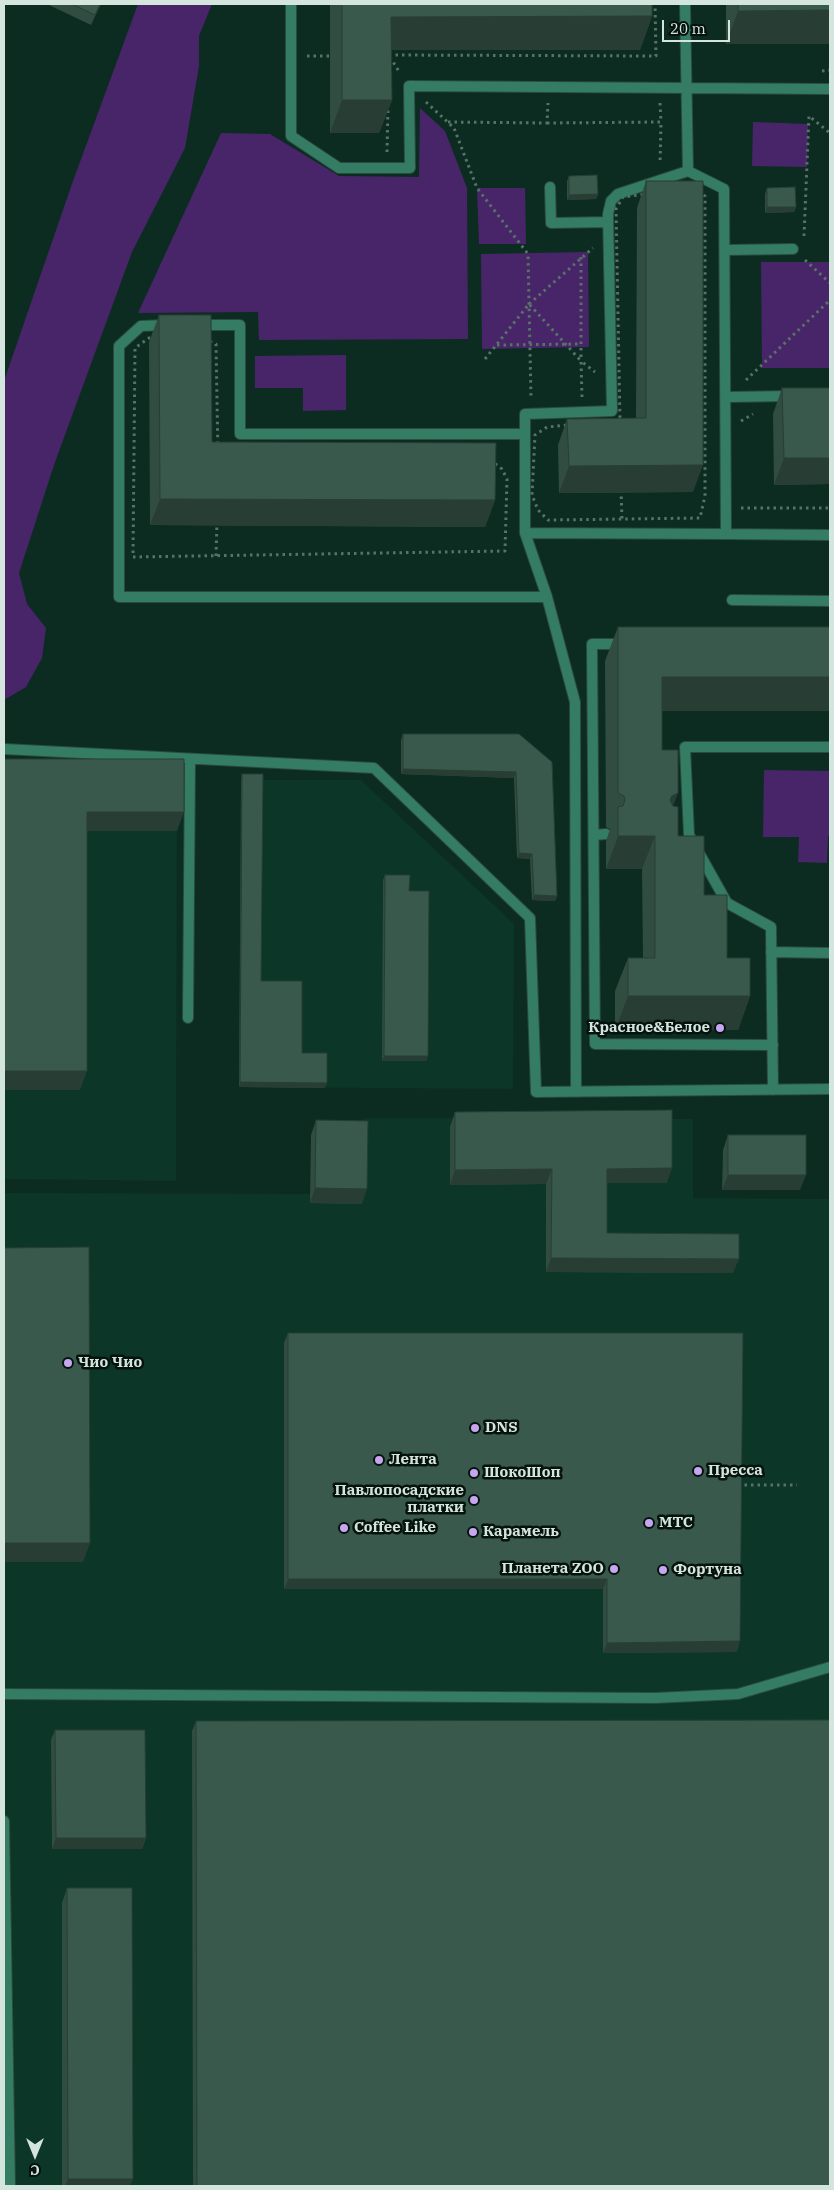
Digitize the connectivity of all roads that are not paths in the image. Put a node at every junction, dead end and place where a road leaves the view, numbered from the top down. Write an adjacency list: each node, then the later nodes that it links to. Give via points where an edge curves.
1 (291, 4): 3 (lane, via 291,136 339,168 410,168 409,86)
2 (684, 4): 3 (lane)
3 (686, 87): 4 (lane); 5 (lane)
4 (830, 89)
5 (688, 172): 7 (lane, via 618,194 611,201); 9 (lane, via 724,189)
6 (550, 187): 7 (lane, via 551,223)
7 (608, 222): 12 (lane, via 612,411 525,414)
8 (793, 249): 9 (lane)
9 (725, 250): 11 (lane)
10 (802, 396): 11 (lane)
11 (727, 397): 14 (lane)
12 (526, 434): 13 (lane); 16 (lane, via 240,434 240,325 141,326 119,346 119,597)
13 (526, 533): 14 (lane); 16 (lane)
14 (726, 534): 15 (lane)
15 (830, 535)
16 (547, 597): 31 (lane, via 575,702)
17 (732, 600): 18 (lane)
18 (830, 601)
19 (634, 644): 23 (lane, via 592,644)
20 (830, 747): 25 (lane, via 685,747 685,834 727,903 771,926)
21 (4, 749): 22 (lane)
22 (190, 759): 27 (lane); 31 (lane, via 374,768 530,918 536,1092)
23 (594, 834): 24 (lane); 28 (lane, via 595,1044)
24 (606, 834)
25 (772, 952): 26 (lane); 28 (lane)
26 (830, 952)
27 (188, 1018)
28 (773, 1045): 30 (lane)
29 (830, 1089): 30 (lane)
30 (774, 1090): 31 (lane)
31 (576, 1092)
32 (830, 1667): 33 (lane, via 738,1694 655,1698)
33 (4, 1694)
34 (4, 1821): 35 (lane)
35 (10, 2186)

